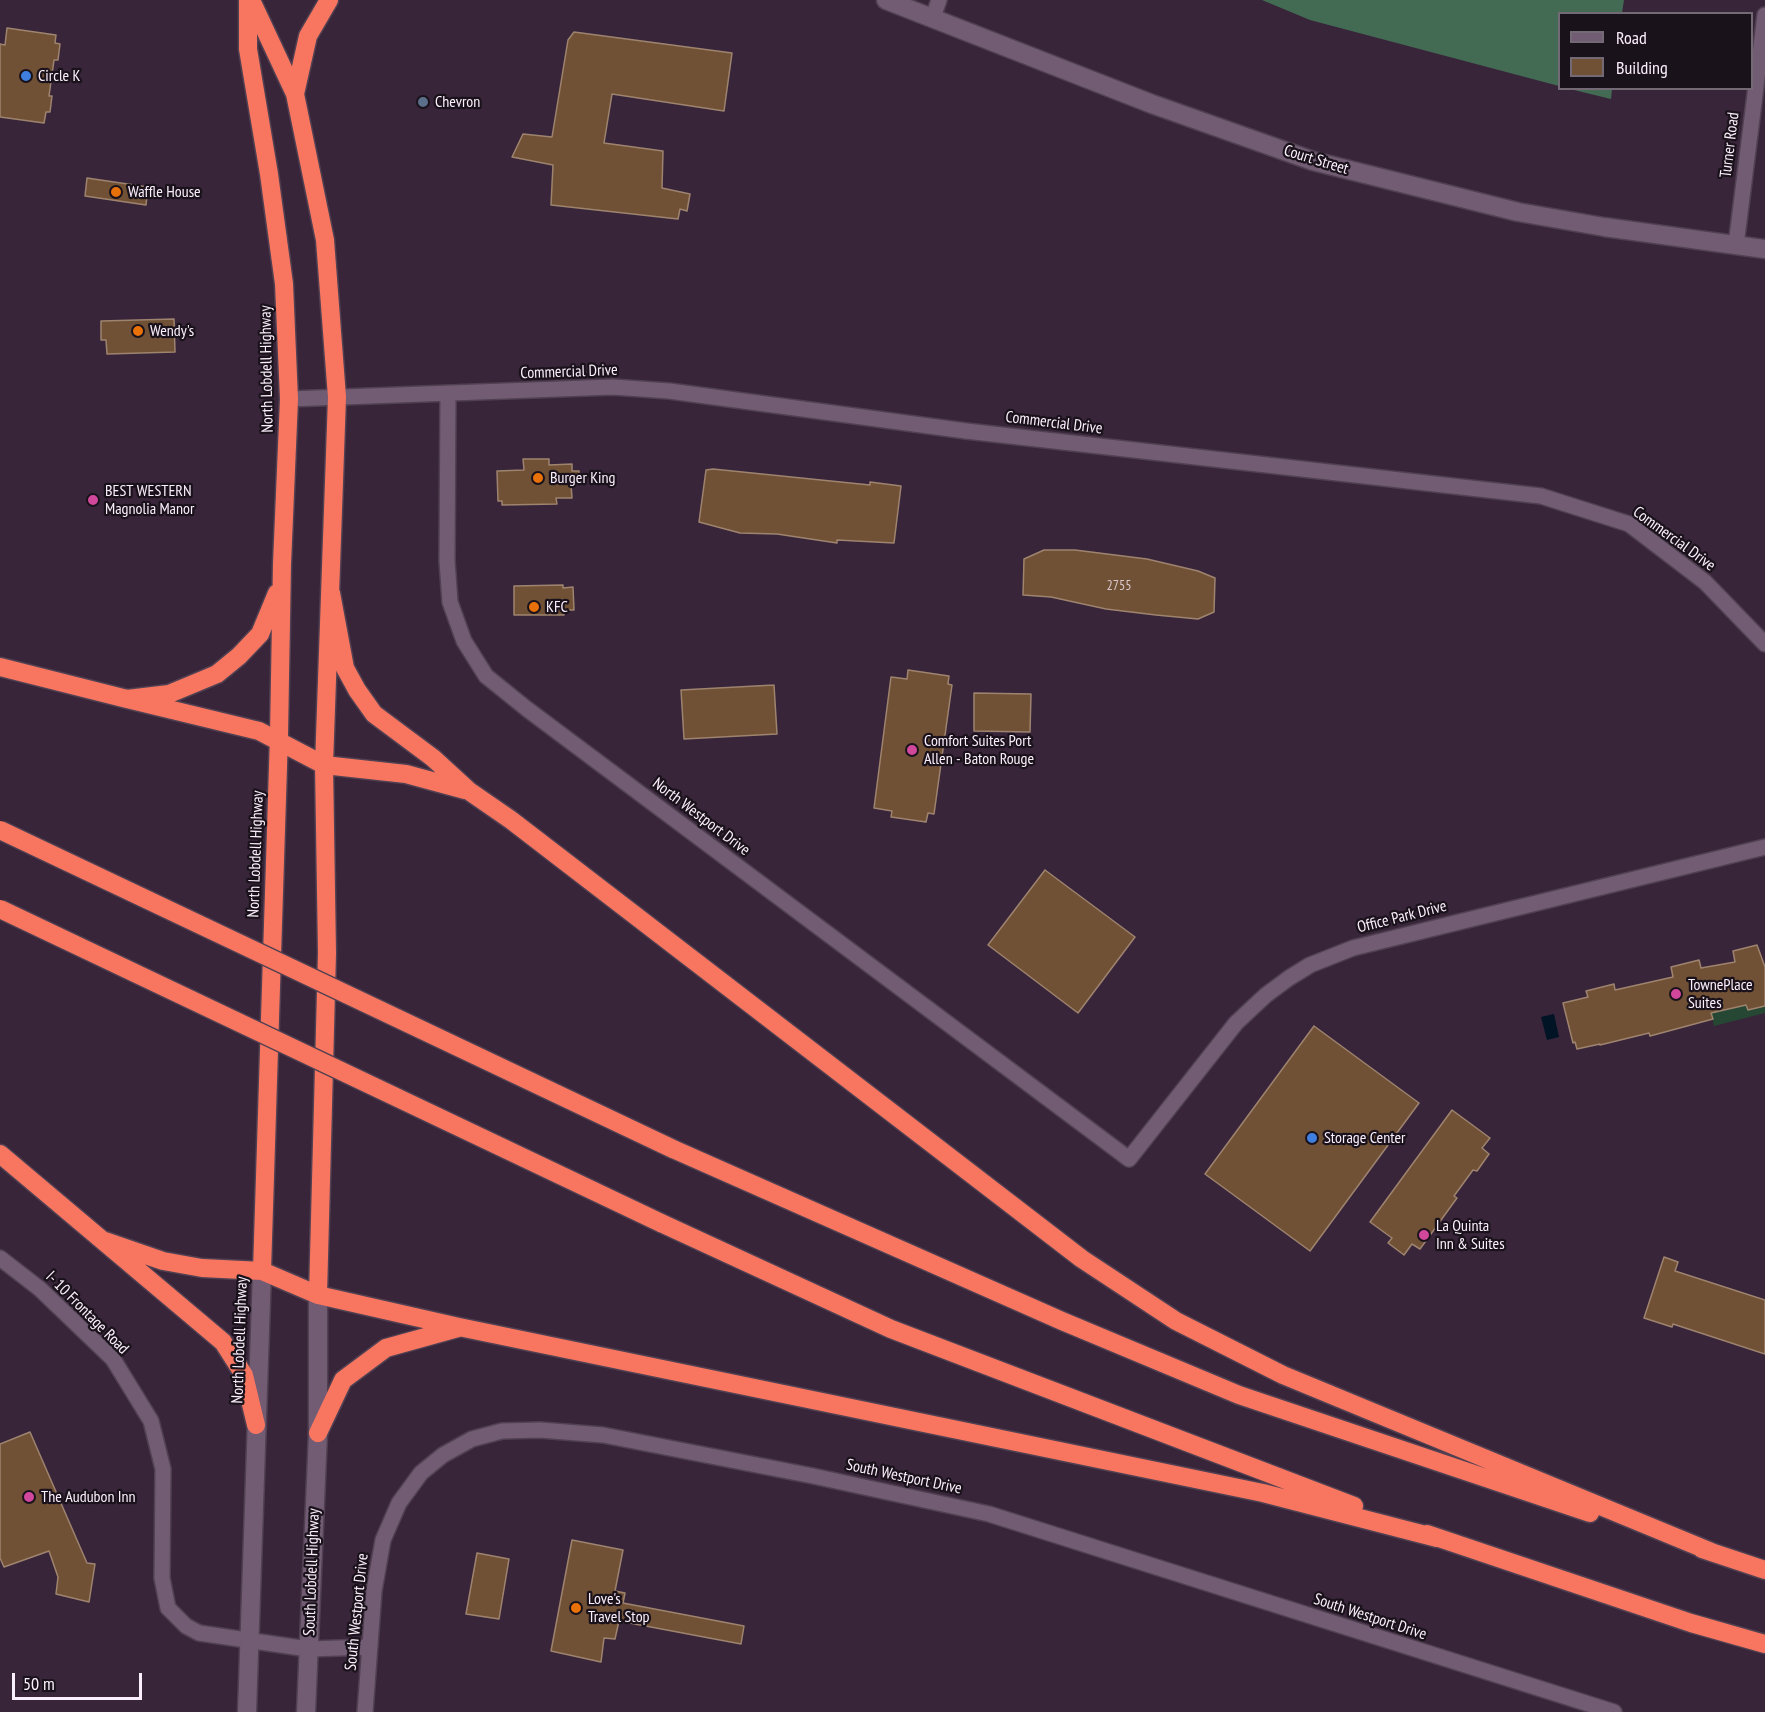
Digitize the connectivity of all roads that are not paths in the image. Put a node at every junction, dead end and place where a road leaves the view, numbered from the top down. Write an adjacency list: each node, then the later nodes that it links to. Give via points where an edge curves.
1 (250, 0): 6 (highway, North Lobdell Highway); 11 (highway, North Lobdell Highway, via 248,48 284,284)
2 (329, 0): 6 (highway, via 308,36)
3 (886, 0): 4 (main road, Court Street)
4 (936, 9): 7 (main road, Court Street, via 1152,104 1313,161 1518,212)
5 (1765, 15): 7 (street, Turner Road)
6 (295, 94): 10 (highway, North Lobdell Highway, via 325,240)
7 (1736, 245): 8 (main road, Court Street)
8 (1765, 249)
9 (448, 394): 10 (street, Commercial Drive); 14 (street, Commercial Drive, via 613,387 669,391 966,431 1541,496 1629,524 1705,582); 24 (street, North Westport Drive, via 450,602 464,641 486,676)
10 (337, 397): 11 (street, Commercial Drive); 13 (highway, North Lobdell Highway)
11 (289, 399): 12 (highway, North Lobdell Highway)
12 (282, 583): 16 (highway, via 260,634 217,674 169,694); 17 (highway, North Lobdell Highway)
13 (331, 593): 18 (highway, North Lobdell Highway); 19 (highway, via 345,668 366,703 374,714)
14 (1765, 644)
15 (0, 667): 16 (highway)
16 (127, 699): 17 (highway, via 258,731)
17 (279, 743): 18 (highway); 27 (highway, North Lobdell Highway)
18 (324, 765): 19 (highway, via 406,774); 28 (highway, North Lobdell Highway, via 327,953)
19 (469, 791): 33 (highway, via 511,819 1082,1259 1176,1321 1283,1375)
20 (0, 830): 33 (highway, bridge, via 673,1149 1051,1316 1239,1395)
21 (1765, 847): 24 (street, Office Park Drive, via 1353,948 1310,965 1266,995 1236,1023)
22 (0, 909): 32 (highway, bridge, via 891,1329)
23 (0, 1154): 25 (highway)
24 (1129, 1159)
25 (105, 1241): 27 (highway, via 163,1261 202,1268); 30 (highway, via 224,1342 244,1375)
26 (0, 1258): 35 (street, I- 10 Frontage Road, via 40,1289 112,1359 151,1421 163,1469 162,1578 168,1608 199,1634)
27 (262, 1271): 28 (highway); 30 (main road, North Lobdell Highway)
28 (318, 1295): 29 (highway); 31 (main road, South Lobdell Highway)
29 (459, 1327): 31 (highway, via 386,1348 343,1380); 32 (highway, via 1263,1493)
30 (256, 1425): 35 (main road, North Lobdell Highway)
31 (318, 1433): 38 (main road, South Lobdell Highway)
32 (1437, 1538): 36 (highway)
33 (1714, 1553): 34 (highway)
34 (1765, 1570)
35 (248, 1640): 38 (street); 39 (main road, North Lobdell Highway)
36 (1765, 1644)
37 (370, 1647): 38 (street); 41 (street, South Westport Drive); 42 (street, South Westport Drive, via 383,1540 399,1503 421,1473 472,1439 502,1431 540,1430 603,1435 990,1514)
38 (308, 1649): 40 (main road, South Lobdell Highway)
39 (247, 1712)
40 (306, 1712)
41 (365, 1712)
42 (1614, 1712)

